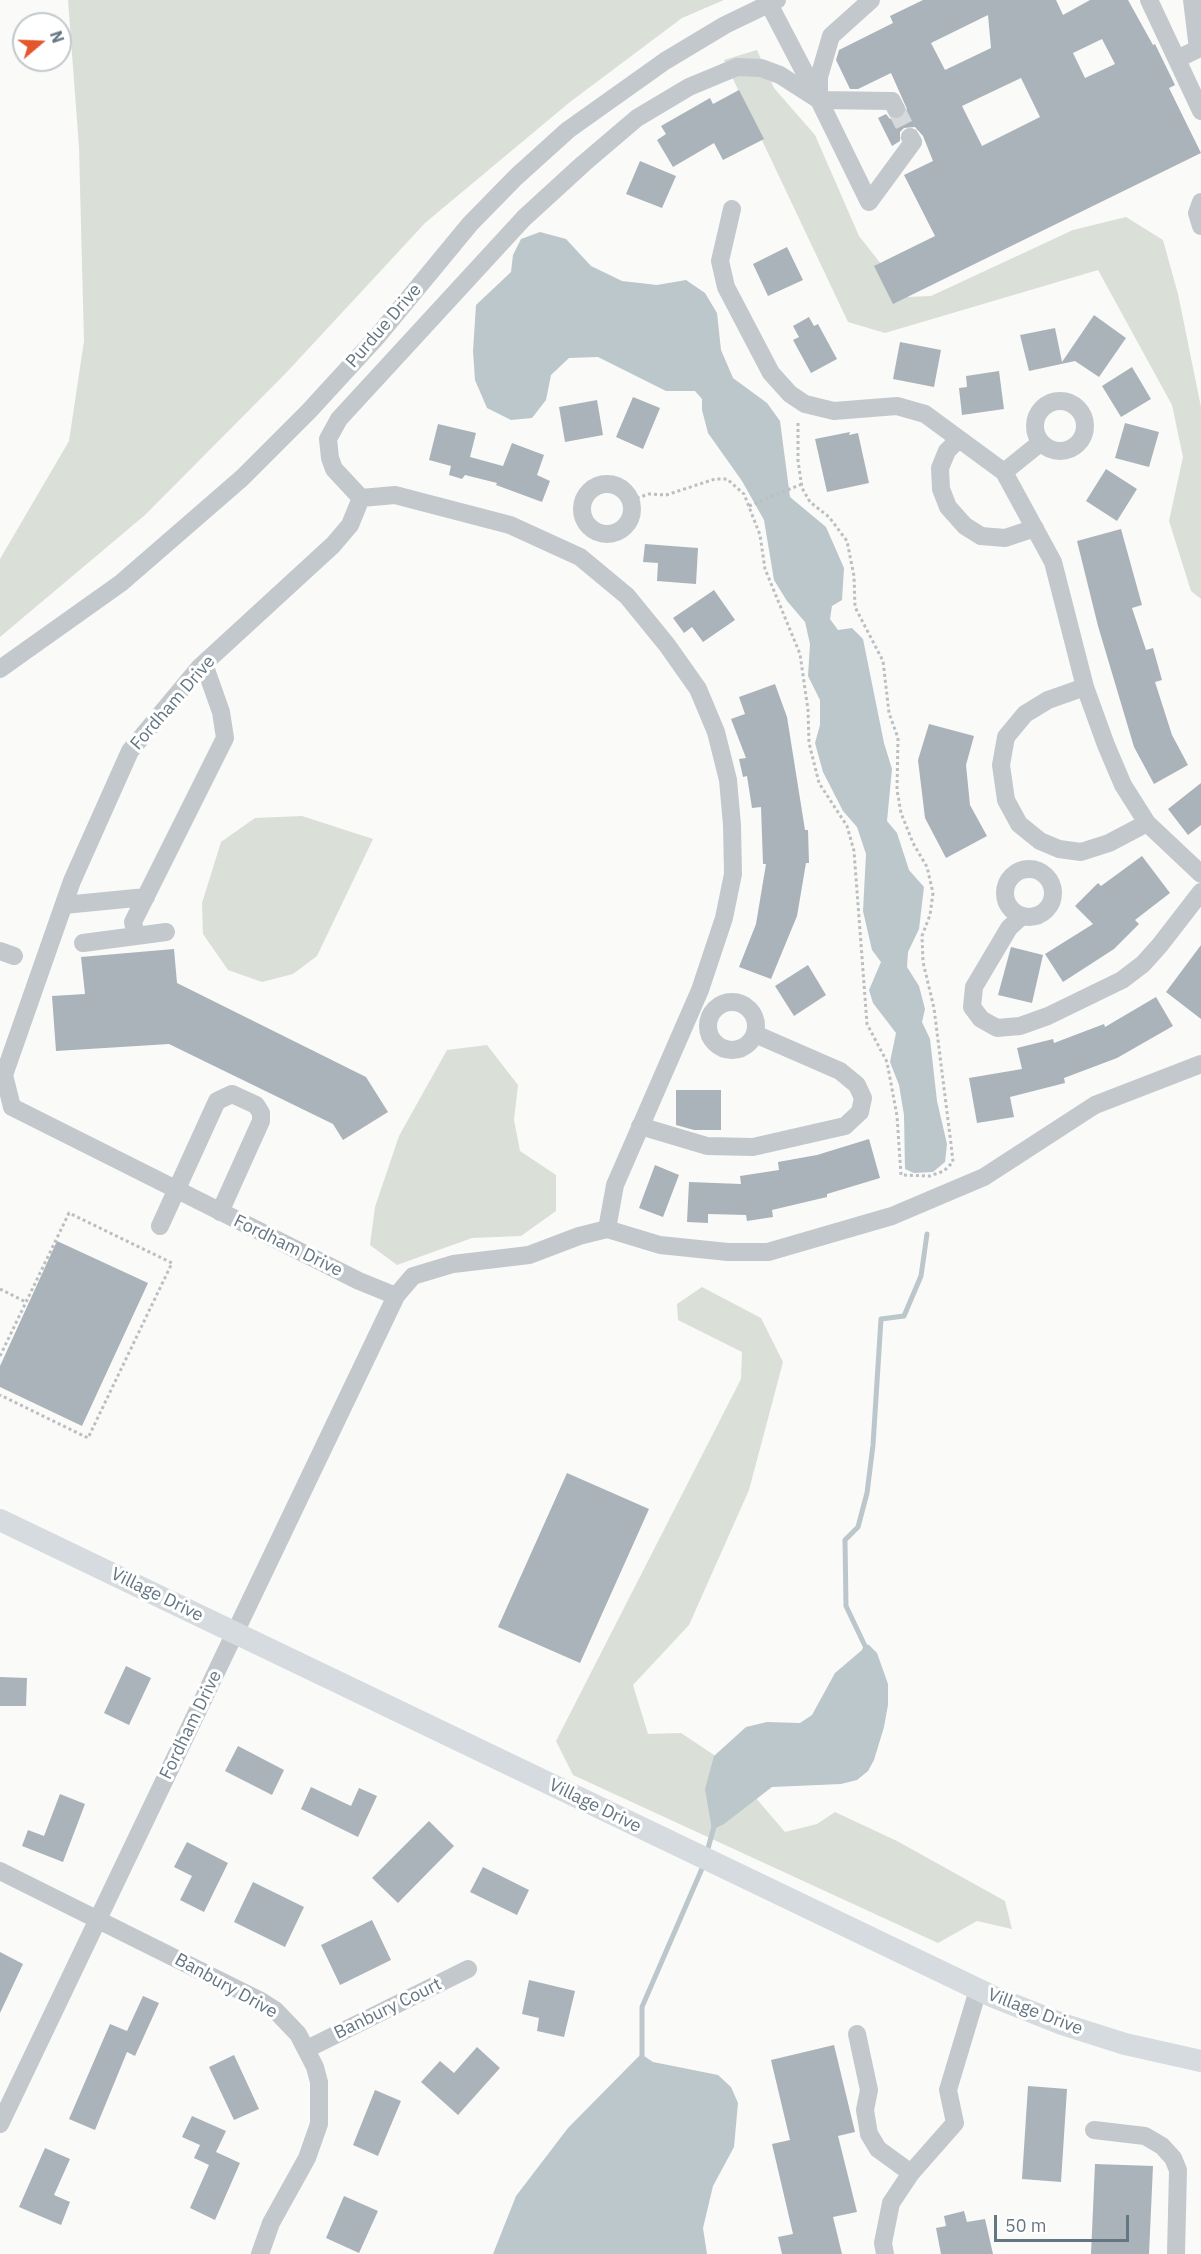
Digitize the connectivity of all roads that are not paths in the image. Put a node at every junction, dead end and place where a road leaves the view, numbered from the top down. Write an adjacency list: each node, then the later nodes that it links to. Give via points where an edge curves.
1 (871, 0): 7 (street, via 831,36 819,77)
2 (1149, 0): 6 (street)
3 (1192, 0): 5 (street)
4 (773, 2): 7 (street); 22 (street, Purdue Drive, via 665,61 568,130 470,224 376,338 242,478 113,590)
5 (1199, 43): 6 (street, via 1198,49)
6 (1177, 59): 9 (street)
7 (819, 100): 8 (street, via 892,100); 10 (street, via 869,202 913,142); 17 (street, via 780,75 761,68 737,67 689,87 637,118 583,164 524,218 339,419 328,439 330,458 334,469)
8 (896, 109)
9 (1201, 111)
10 (910, 137)
11 (1201, 202): 13 (street, via 1197,213)
12 (732, 209): 14 (street, via 720,261 726,287 771,372 790,394 805,404 834,411 897,406 926,414)
13 (1201, 226)
14 (958, 440): 16 (street); 18 (street, via 947,451 940,468 941,489 964,525 981,536 1005,538)
15 (1040, 443): 16 (street)
16 (1004, 472): 18 (street)
17 (361, 498): 20 (street, via 395,495 510,525); 21 (street, Fordham Drive, via 350,525 333,545)
18 (1035, 528): 23 (street, via 1053,562)
19 (594, 531): 19 (street, via 611,534 626,526 631,518 631,500 618,486 609,484 592,489 583,502 584,519); 20 (street)
20 (580, 557): 35 (street, via 627,596 698,689 716,732 728,780 733,874 724,918)
21 (204, 664): 29 (street, via 221,712 225,738); 30 (street, Fordham Drive, via 130,751)
22 (0, 669)
23 (1085, 687): 24 (street, via 1123,785); 25 (street, via 1048,699 1024,714 1006,737 1001,765 1006,800 1019,824)
24 (1147, 823): 25 (street, via 1109,843 1081,852); 27 (street)
25 (1050, 846): 26 (street)
26 (1040, 872): 31 (street, via 1051,884 1051,902 1041,914); 31 (street, via 1019,871 1007,883 1009,906)
27 (1201, 874)
28 (1201, 892): 31 (street, via 1143,964 1122,980 1048,1016 1020,1026 998,1028 981,1019 972,1007 974,987 1009,928)
29 (146, 897): 30 (street); 33 (street, via 133,922)
30 (64, 905): 40 (street, Fordham Drive, via 3,1075 12,1107)
31 (1022, 916)
32 (166, 932): 33 (street)
33 (136, 936): 34 (street)
34 (83, 943)
35 (692, 1008): 36 (street); 39 (street)
36 (710, 1015): 37 (street, via 723,1004 740,1003 754,1018); 37 (street, via 712,1039 725,1049 741,1048)
37 (755, 1034): 39 (street, via 840,1071 857,1085 863,1098 860,1112 845,1126 753,1147 707,1146)
38 (1201, 1064): 43 (street, via 1095,1105 984,1177 892,1216 768,1252 660,1245)
39 (640, 1126): 43 (street, via 615,1185)
40 (177, 1189): 41 (street, Fordham Drive); 41 (street, via 217,1101 232,1094 256,1105 261,1121); 42 (street)
41 (220, 1212): 44 (street, Fordham Drive)
42 (160, 1226)
43 (607, 1229): 44 (street, via 529,1255 430,1270 413,1276)
44 (396, 1296): 46 (street, Fordham Drive)
45 (0, 1520): 46 (main road, Village Drive)
46 (236, 1633): 48 (street, Fordham Drive); 50 (main road, Village Drive)
47 (0, 1871): 48 (street, Banbury Drive)
48 (98, 1919): 52 (street, Banbury Drive, via 261,2001 288,2021); 54 (street, Fordham Drive)
49 (468, 1969): 52 (street, Banbury Court)
50 (978, 1990): 53 (main road, Village Drive, via 1062,2024 1125,2044); 56 (street, via 948,2090 955,2123)
51 (857, 2034): 56 (street, via 869,2090 865,2110 869,2134 878,2149)
52 (308, 2049): 57 (street, Banbury Drive, via 319,2082 319,2124 307,2158 271,2223)
53 (1201, 2061)
54 (0, 2124)
55 (1094, 2130): 59 (street, via 1145,2136 1173,2158 1178,2170)
56 (911, 2173): 58 (street, via 891,2203 883,2243)
57 (261, 2254)
58 (885, 2254)
59 (1176, 2254)

